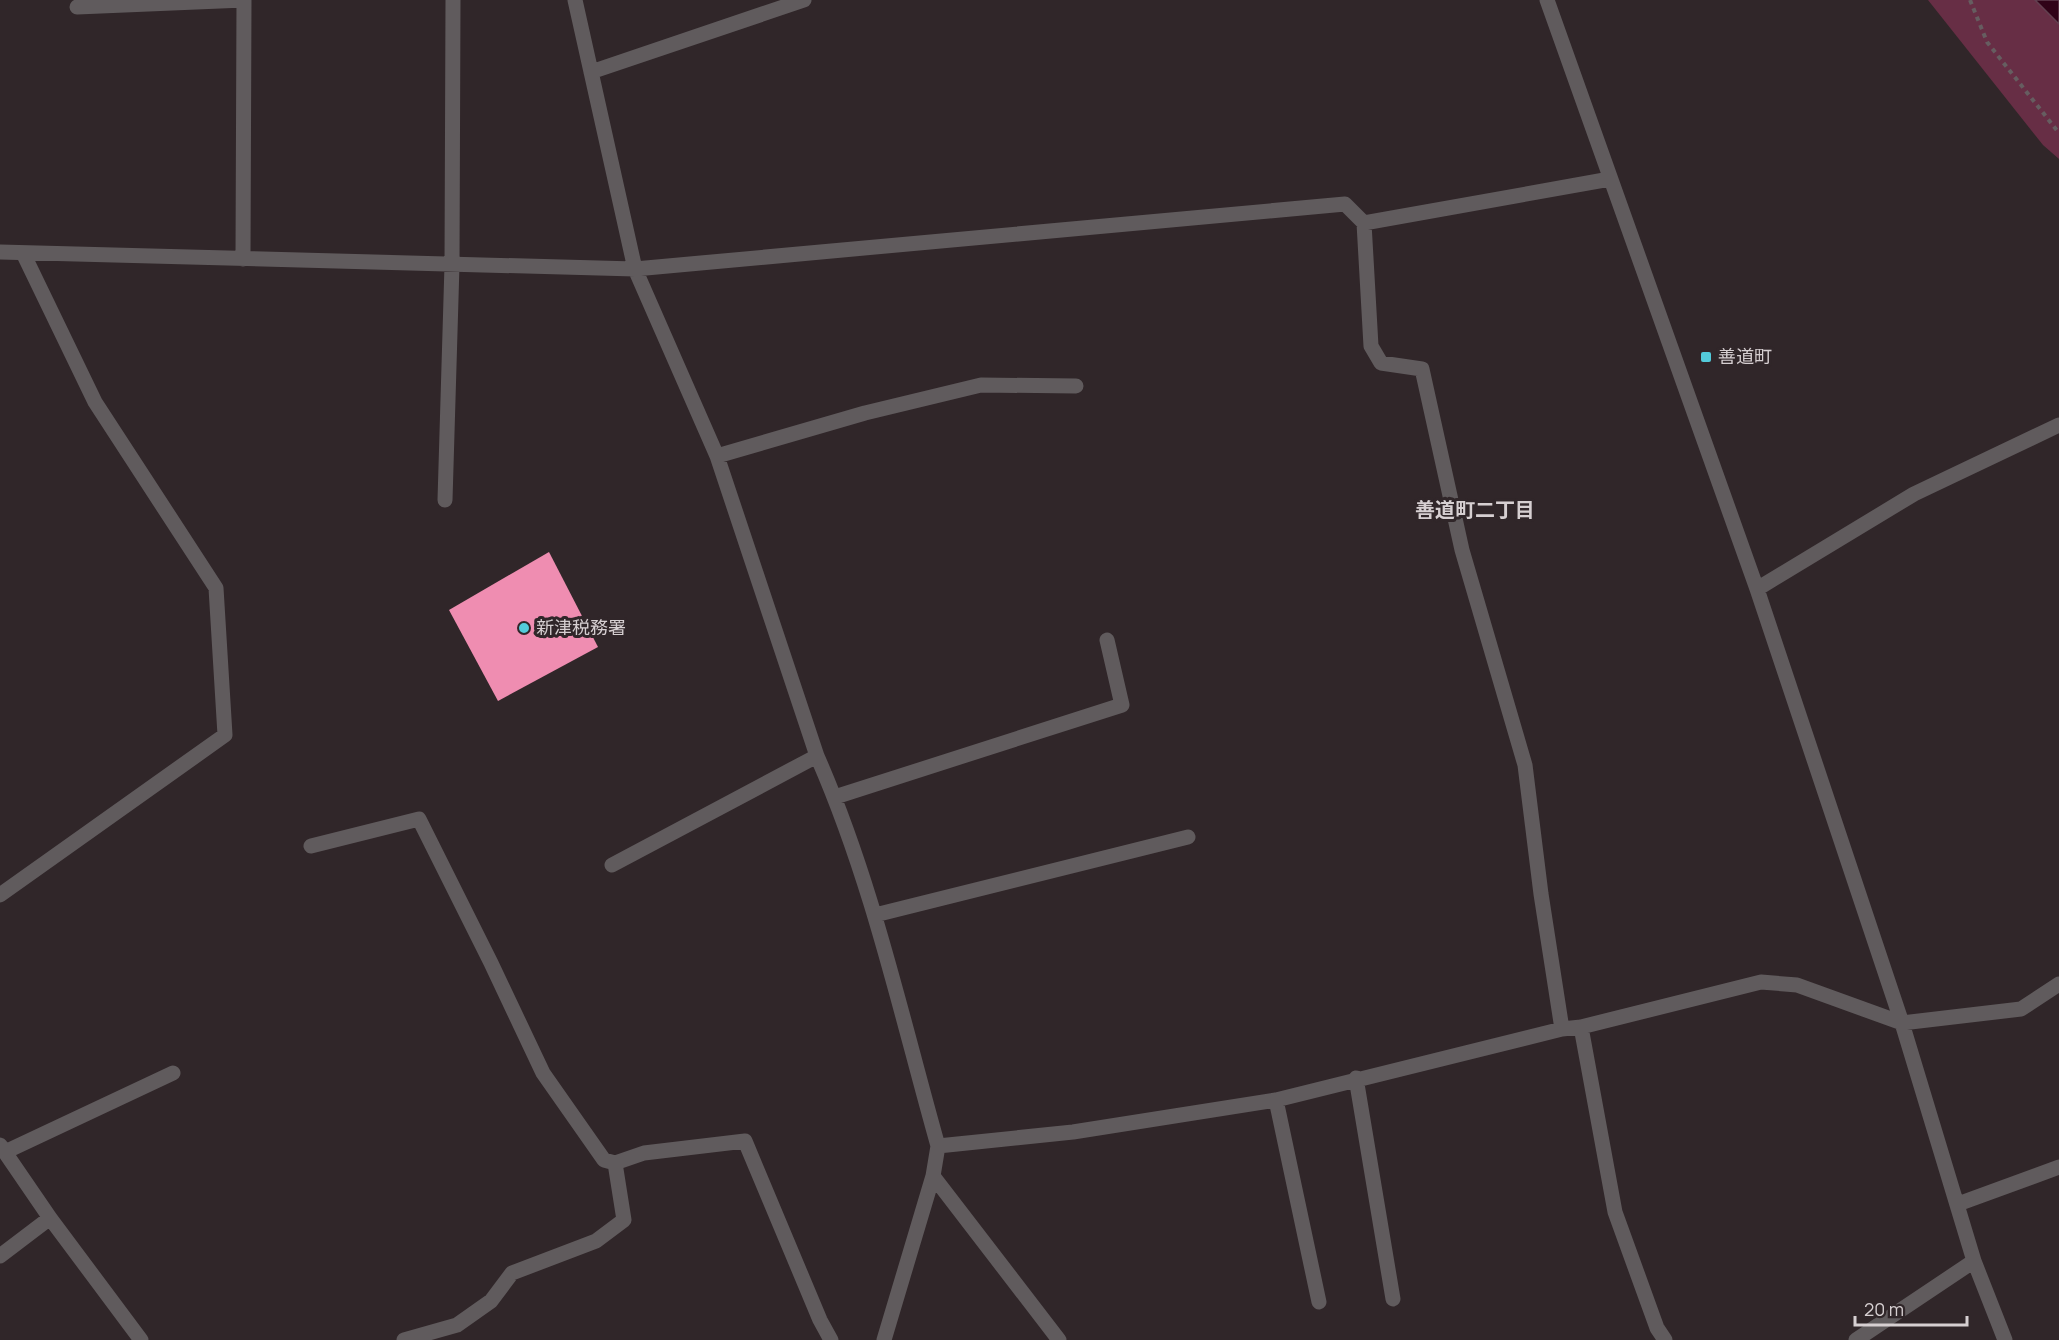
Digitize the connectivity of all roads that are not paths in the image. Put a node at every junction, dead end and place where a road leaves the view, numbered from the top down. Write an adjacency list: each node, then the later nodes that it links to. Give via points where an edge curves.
1 (244, 0): 6 (street); 12 (street)
2 (453, 0): 13 (street)
3 (575, 0): 7 (street)
4 (804, 0): 7 (street)
5 (1547, 0): 8 (street)
6 (77, 7)
7 (591, 72): 14 (street)
8 (1610, 179): 9 (street); 19 (street)
9 (1364, 223): 14 (street, via 1346,204); 31 (street, via 1371,346 1381,363 1422,369 1461,550 1525,765)
10 (0, 252): 11 (street)
11 (23, 253): 12 (street); 26 (street, via 95,402 216,588 225,735)
12 (243, 259): 13 (street)
13 (452, 265): 14 (street); 18 (street)
14 (635, 269): 17 (street)
15 (1076, 386): 17 (street, via 981,385 865,413)
16 (2059, 424): 19 (street, via 1914,494)
17 (717, 456): 21 (street)
18 (445, 500)
19 (1757, 590): 29 (street)
20 (1107, 640): 22 (street, via 1122,705)
21 (817, 756): 22 (street); 25 (street)
22 (835, 797): 27 (street)
23 (1188, 837): 27 (street)
24 (311, 846): 37 (street, via 418,819 543,1073 604,1160)
25 (612, 865)
26 (1, 892)
27 (875, 915): 35 (street)
28 (2059, 984): 29 (street, via 2021,1009)
29 (1902, 1023): 30 (street, via 1797,985 1761,982); 40 (street)
30 (1581, 1027): 31 (street); 51 (street, via 1615,1212 1657,1328)
31 (1562, 1029): 33 (street)
32 (173, 1073): 36 (street)
33 (1356, 1078): 34 (street); 44 (street)
34 (1276, 1100): 35 (street, via 1072,1132); 45 (street)
35 (938, 1146): 39 (street)
36 (2, 1148): 41 (street)
37 (615, 1163): 47 (street, via 624,1220 596,1241 512,1274 490,1301 457,1325); 48 (street, via 644,1154 745,1141)
38 (2059, 1167): 40 (street)
39 (933, 1176): 49 (street); 50 (street)
40 (1958, 1204): 43 (street)
41 (50, 1218): 42 (street); 46 (street)
42 (0, 1256)
43 (1974, 1261): 52 (street); 53 (street)
44 (1393, 1299)
45 (1319, 1302)
46 (141, 1340)
47 (404, 1340)
48 (831, 1340)
49 (884, 1340)
50 (1059, 1340)
51 (1665, 1340)
52 (1856, 1340)
53 (2005, 1340)

